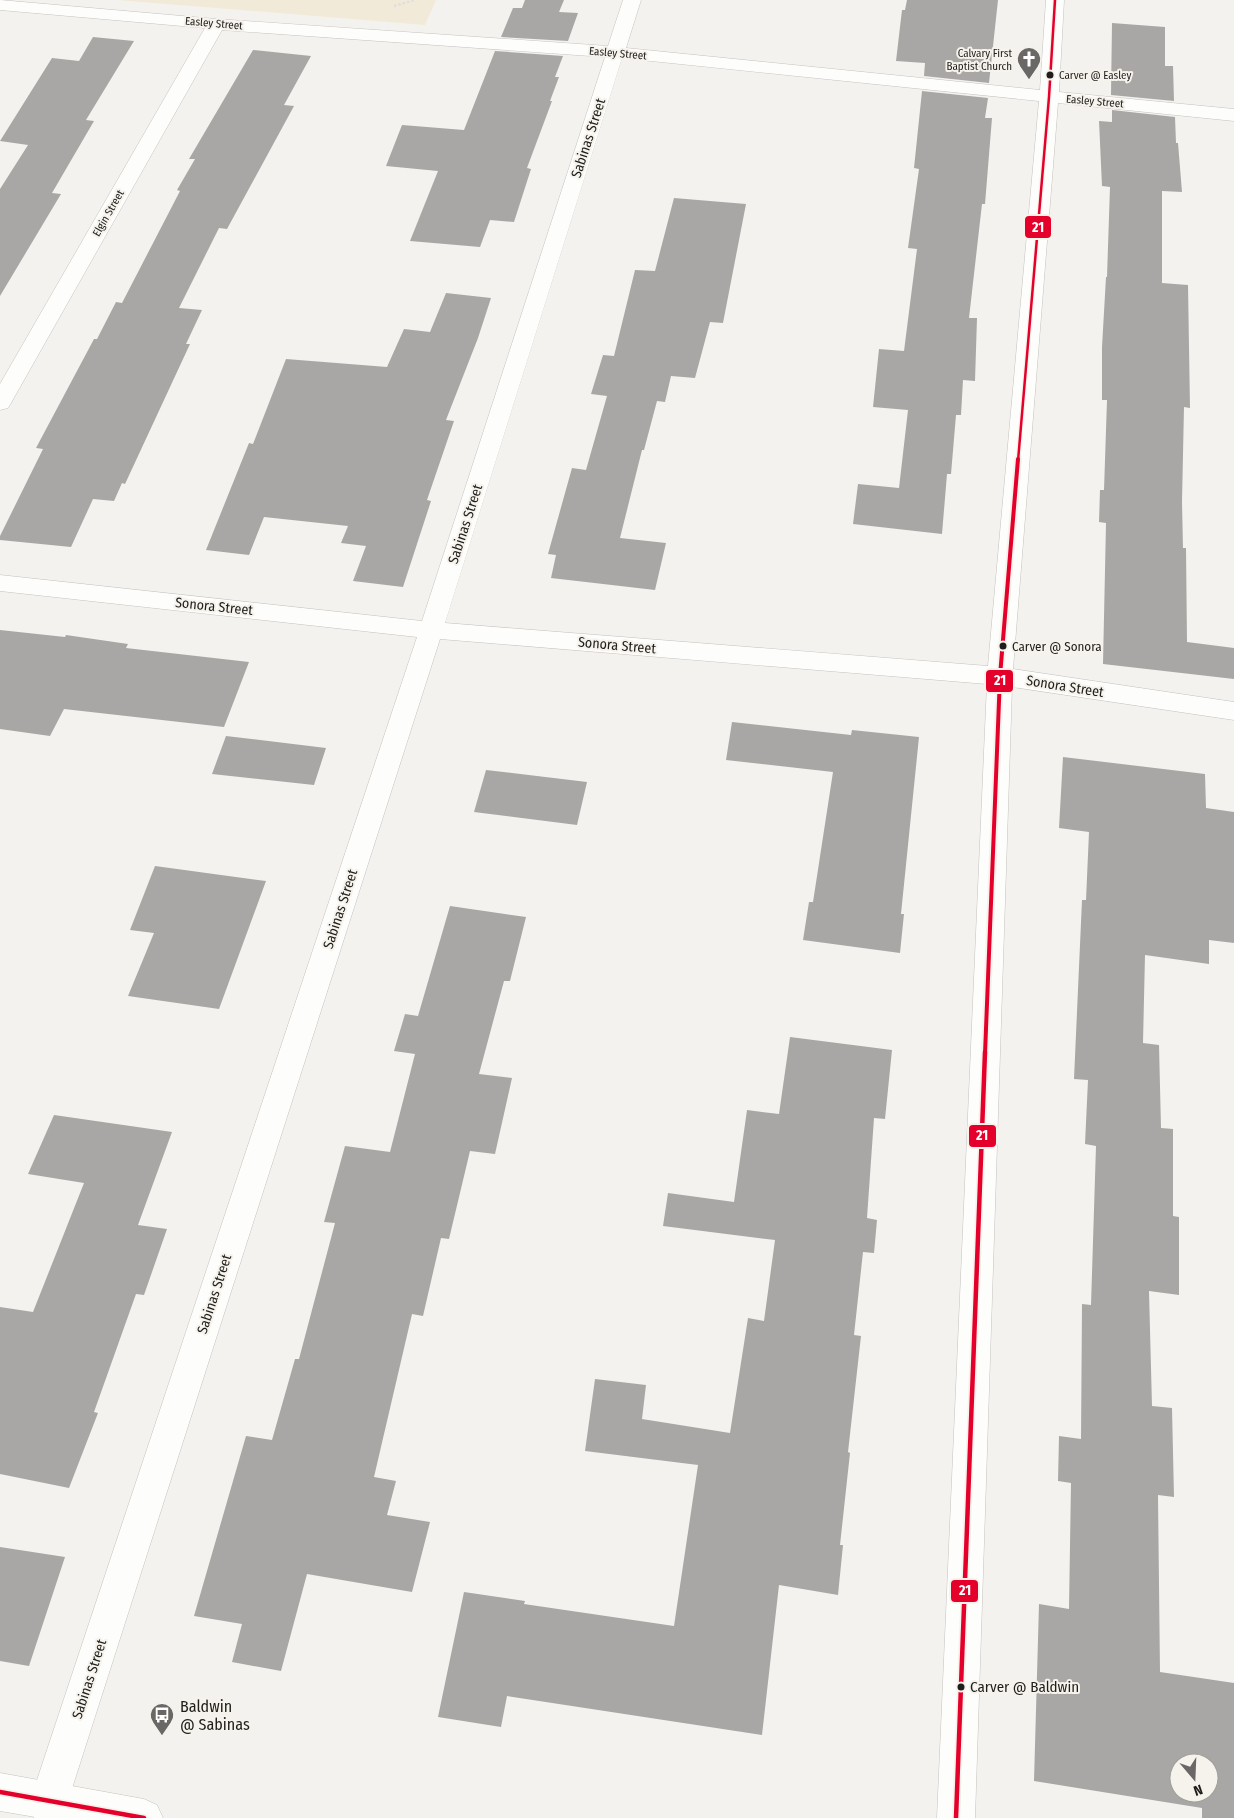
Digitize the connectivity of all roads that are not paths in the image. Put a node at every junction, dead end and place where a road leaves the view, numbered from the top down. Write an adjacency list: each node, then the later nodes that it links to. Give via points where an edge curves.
1 (632, 0): 5 (street, Sabinas Street)
2 (1055, 0): 6 (street)
3 (0, 5): 4 (street, Easley Street)
4 (216, 24): 5 (street, Easley Street); 8 (street, Elgin Street)
5 (615, 52): 6 (street, Easley Street); 10 (street, Sabinas Street)
6 (1049, 97): 7 (street, Easley Street); 11 (street)
7 (1234, 115)
8 (0, 403)
9 (0, 583): 10 (street, Sonora Street)
10 (431, 630): 11 (street, Sonora Street); 14 (street, Sabinas Street)
11 (1000, 676): 12 (street, Sonora Street); 16 (street)
12 (1234, 711)
13 (0, 1792): 14 (street)
14 (51, 1809): 15 (street)
15 (144, 1818)
16 (956, 1818)

